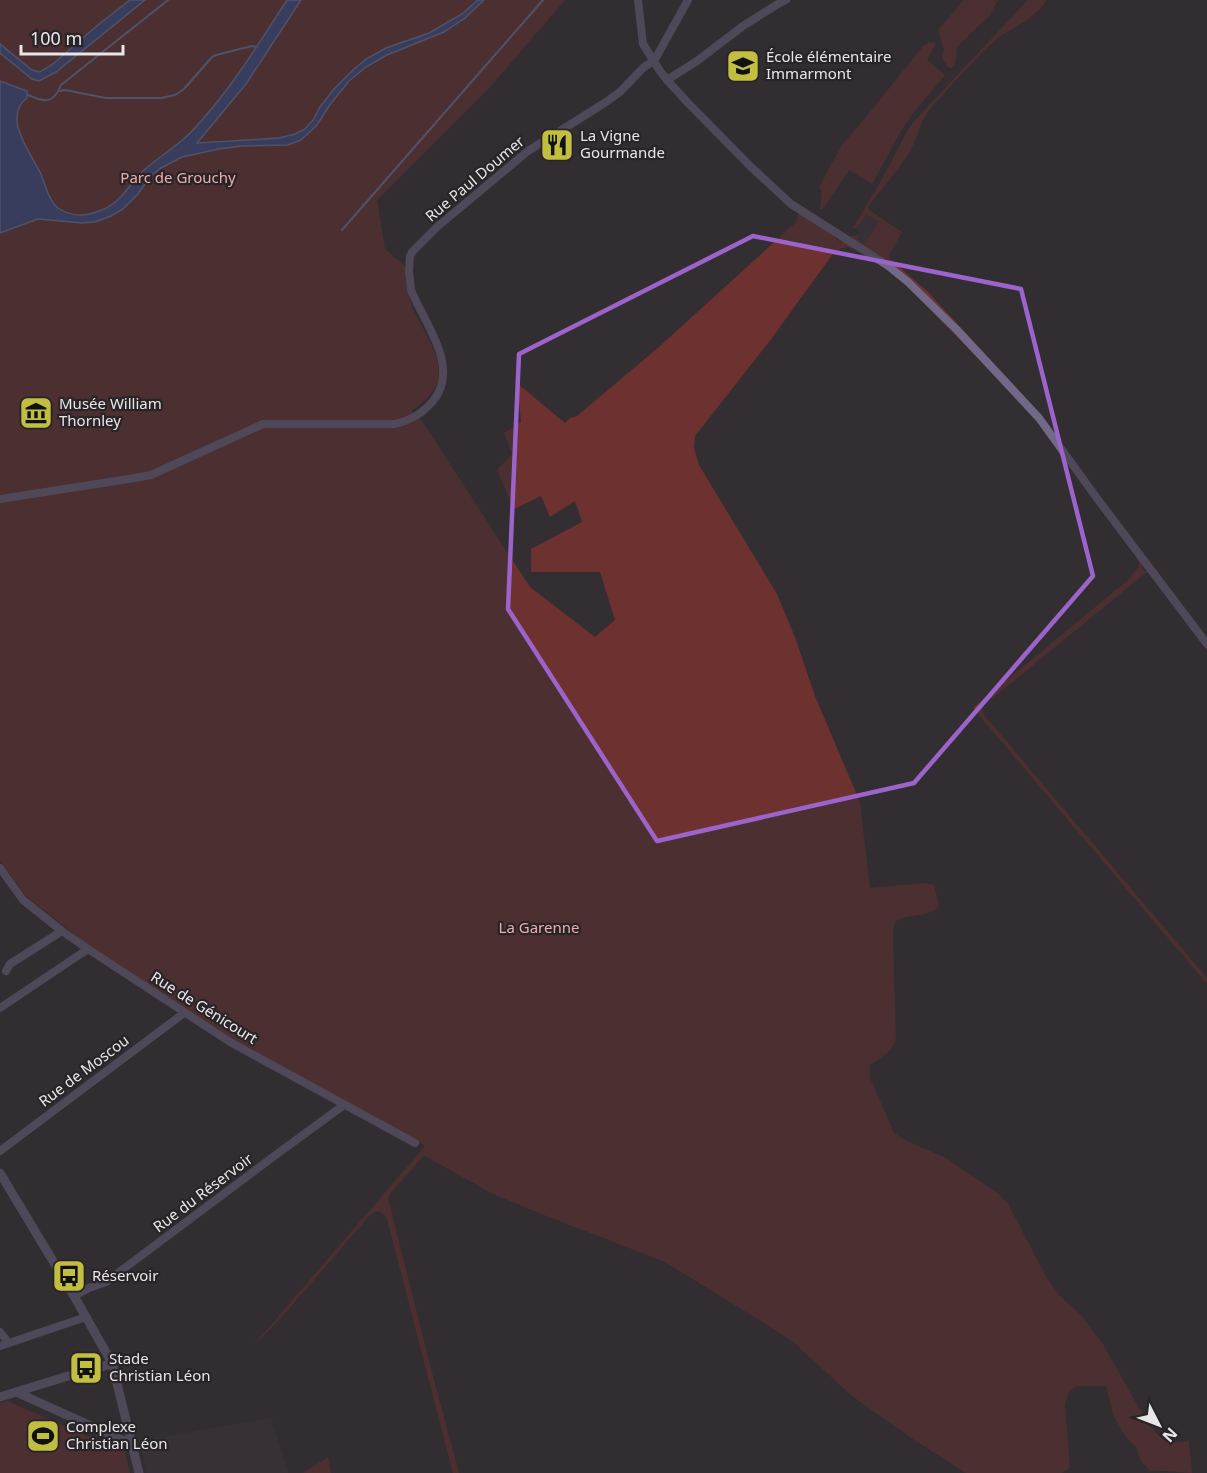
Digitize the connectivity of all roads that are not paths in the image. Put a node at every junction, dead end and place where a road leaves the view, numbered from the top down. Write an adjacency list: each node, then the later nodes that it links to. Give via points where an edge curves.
1 (638, 0): 4 (street, via 643,44)
2 (688, 0): 4 (street)
3 (786, 0): 5 (street)
4 (654, 61): 5 (street); 6 (street, Rue Paul Doumer, via 620,92 528,151 437,227 410,256 409,284 413,297 443,362 441,387 424,410 401,422 386,424 263,424 151,475)
5 (667, 80): 7 (street, via 791,204 887,265 957,330 1039,418)
6 (0, 499)
7 (1207, 644)
8 (0, 868): 9 (street, Rue de Génicourt, via 23,900)
9 (62, 931): 10 (street, Rue de Génicourt); 11 (street, via 10,964)
10 (88, 950): 12 (street); 13 (street, Rue de Génicourt)
11 (6, 971)
12 (0, 1008)
13 (184, 1013): 14 (street, Rue de Génicourt); 16 (street, Rue de Moscou)
14 (344, 1105): 15 (street, Rue de Génicourt); 18 (street, Rue du Réservoir, via 106,1282)
15 (415, 1143)
16 (0, 1151)
17 (0, 1173): 18 (street)
18 (74, 1296): 19 (street)
19 (86, 1317): 21 (street); 23 (street)
20 (0, 1332): 21 (street)
21 (9, 1343): 22 (street)
22 (0, 1346)
23 (112, 1363): 24 (street, via 78,1376); 28 (street)
24 (32, 1386): 25 (street); 27 (street)
25 (16, 1392): 26 (street); 27 (street)
26 (0, 1396)
27 (31, 1399): 28 (street)
28 (132, 1444): 29 (street)
29 (139, 1473)

